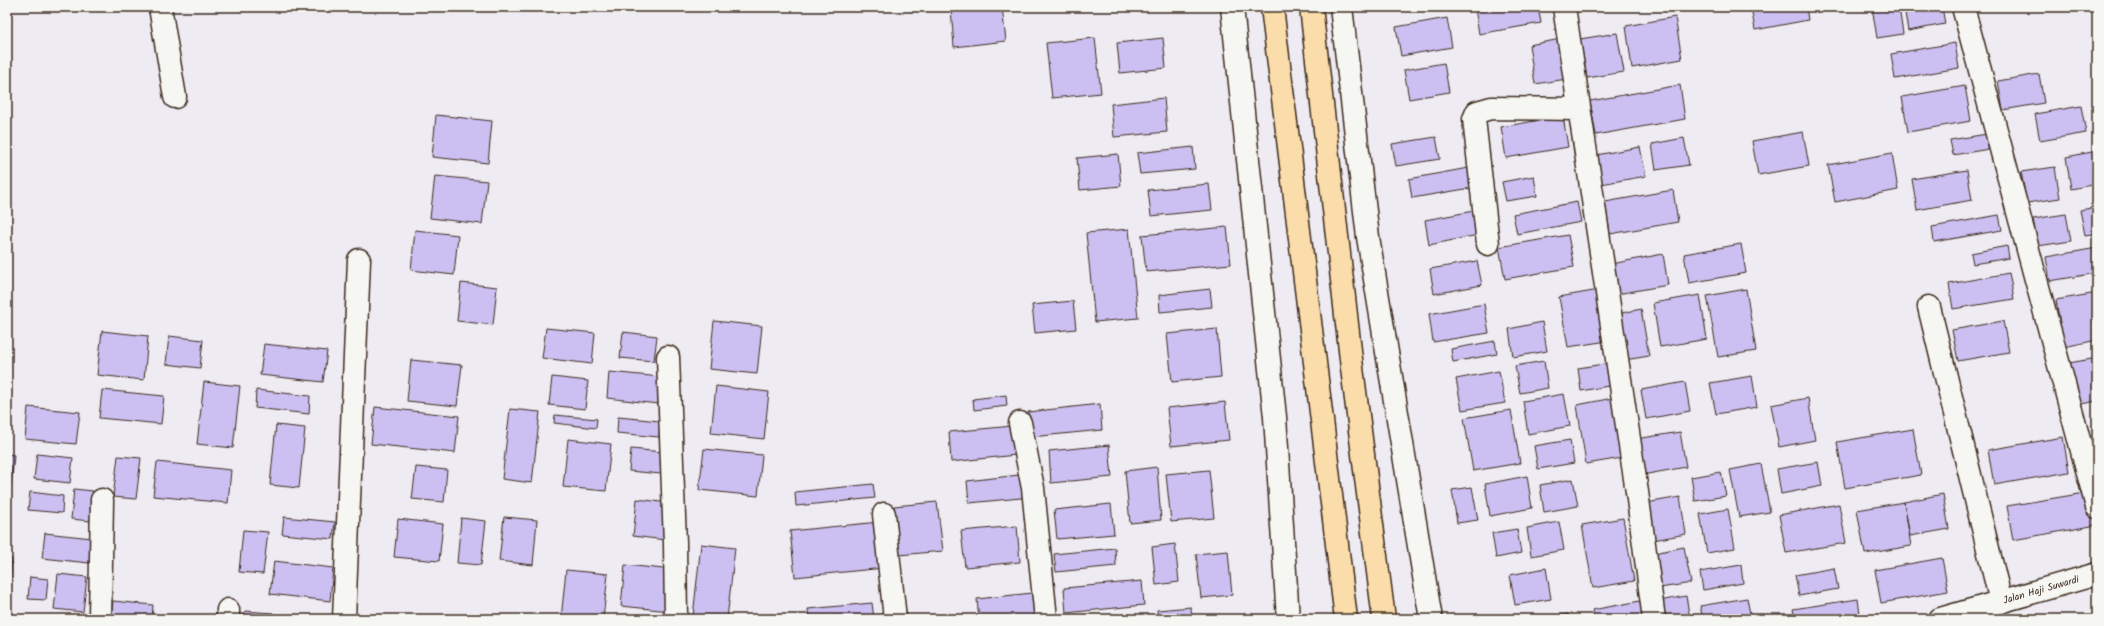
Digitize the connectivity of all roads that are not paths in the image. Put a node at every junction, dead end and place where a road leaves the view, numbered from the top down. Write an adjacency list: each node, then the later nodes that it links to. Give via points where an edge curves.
1 (160, 7): 8 (street)
2 (1232, 7): 25 (street, via 1274,417)
3 (1272, 7): 26 (main road)
4 (1311, 7): 27 (main road, via 1353,376)
5 (1341, 7): 28 (street, via 1368,237)
6 (1564, 7): 9 (street)
7 (1963, 7): 16 (street)
8 (175, 97)
9 (1579, 109): 10 (street, via 1491,108 1477,112 1474,119); 29 (street)
10 (1488, 244)
11 (360, 260): 21 (street)
12 (1929, 307): 19 (street)
13 (668, 357): 22 (street, via 676,543)
14 (1020, 423): 24 (street, via 1033,488)
15 (102, 500): 20 (street)
16 (2097, 507)
17 (884, 514): 23 (street)
18 (2097, 574): 19 (street, Jalan Haji Suwardi)
19 (2001, 602): 30 (street, Jalan Haji Suwardi)
20 (100, 619)
21 (344, 619)
22 (676, 619)
23 (895, 619)
24 (1046, 619)
25 (1288, 619)
26 (1346, 619)
27 (1384, 619)
28 (1431, 619)
29 (1654, 619)
30 (1940, 619)

